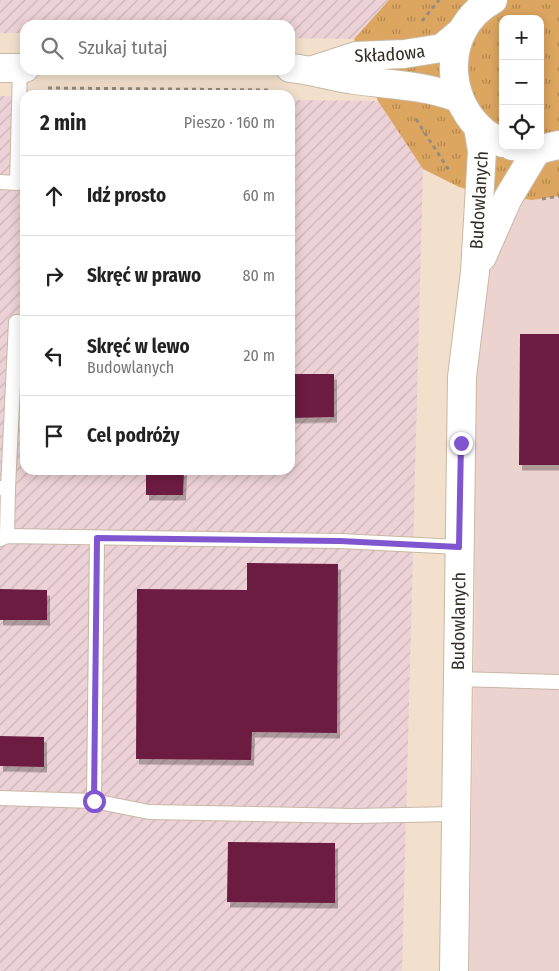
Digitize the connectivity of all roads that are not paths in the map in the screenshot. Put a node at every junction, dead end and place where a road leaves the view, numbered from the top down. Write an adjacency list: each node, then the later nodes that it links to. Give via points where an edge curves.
1 (486, 2): 2 (street)
2 (462, 31): 3 (street, Składowa, via 442,48 356,56); 5 (street, via 454,50 452,72)
3 (301, 69): 5 (street, Składowa, via 354,80 403,84)
4 (16, 73): 9 (lane, via 17,182)
5 (458, 98): 6 (street)
6 (478, 127): 7 (street); 10 (street, Budowlanych, via 482,152)
7 (499, 141)
8 (545, 147): 10 (street, Budowlanych, via 508,198)
9 (0, 182)
10 (476, 272): 15 (street, Budowlanych, via 462,377)
11 (20, 322): 12 (lane, via 16,322)
12 (4, 488): 13 (lane)
13 (4, 538): 14 (lane)
14 (97, 538): 15 (lane, via 340,541); 19 (lane)
15 (459, 547): 16 (street, Budowlanych)
16 (457, 679): 17 (lane); 20 (street, Budowlanych)
17 (559, 682)
18 (0, 798): 19 (lane)
19 (94, 801): 20 (lane, via 149,812 354,816)
20 (455, 814): 21 (street, Budowlanych)
21 (454, 971)

